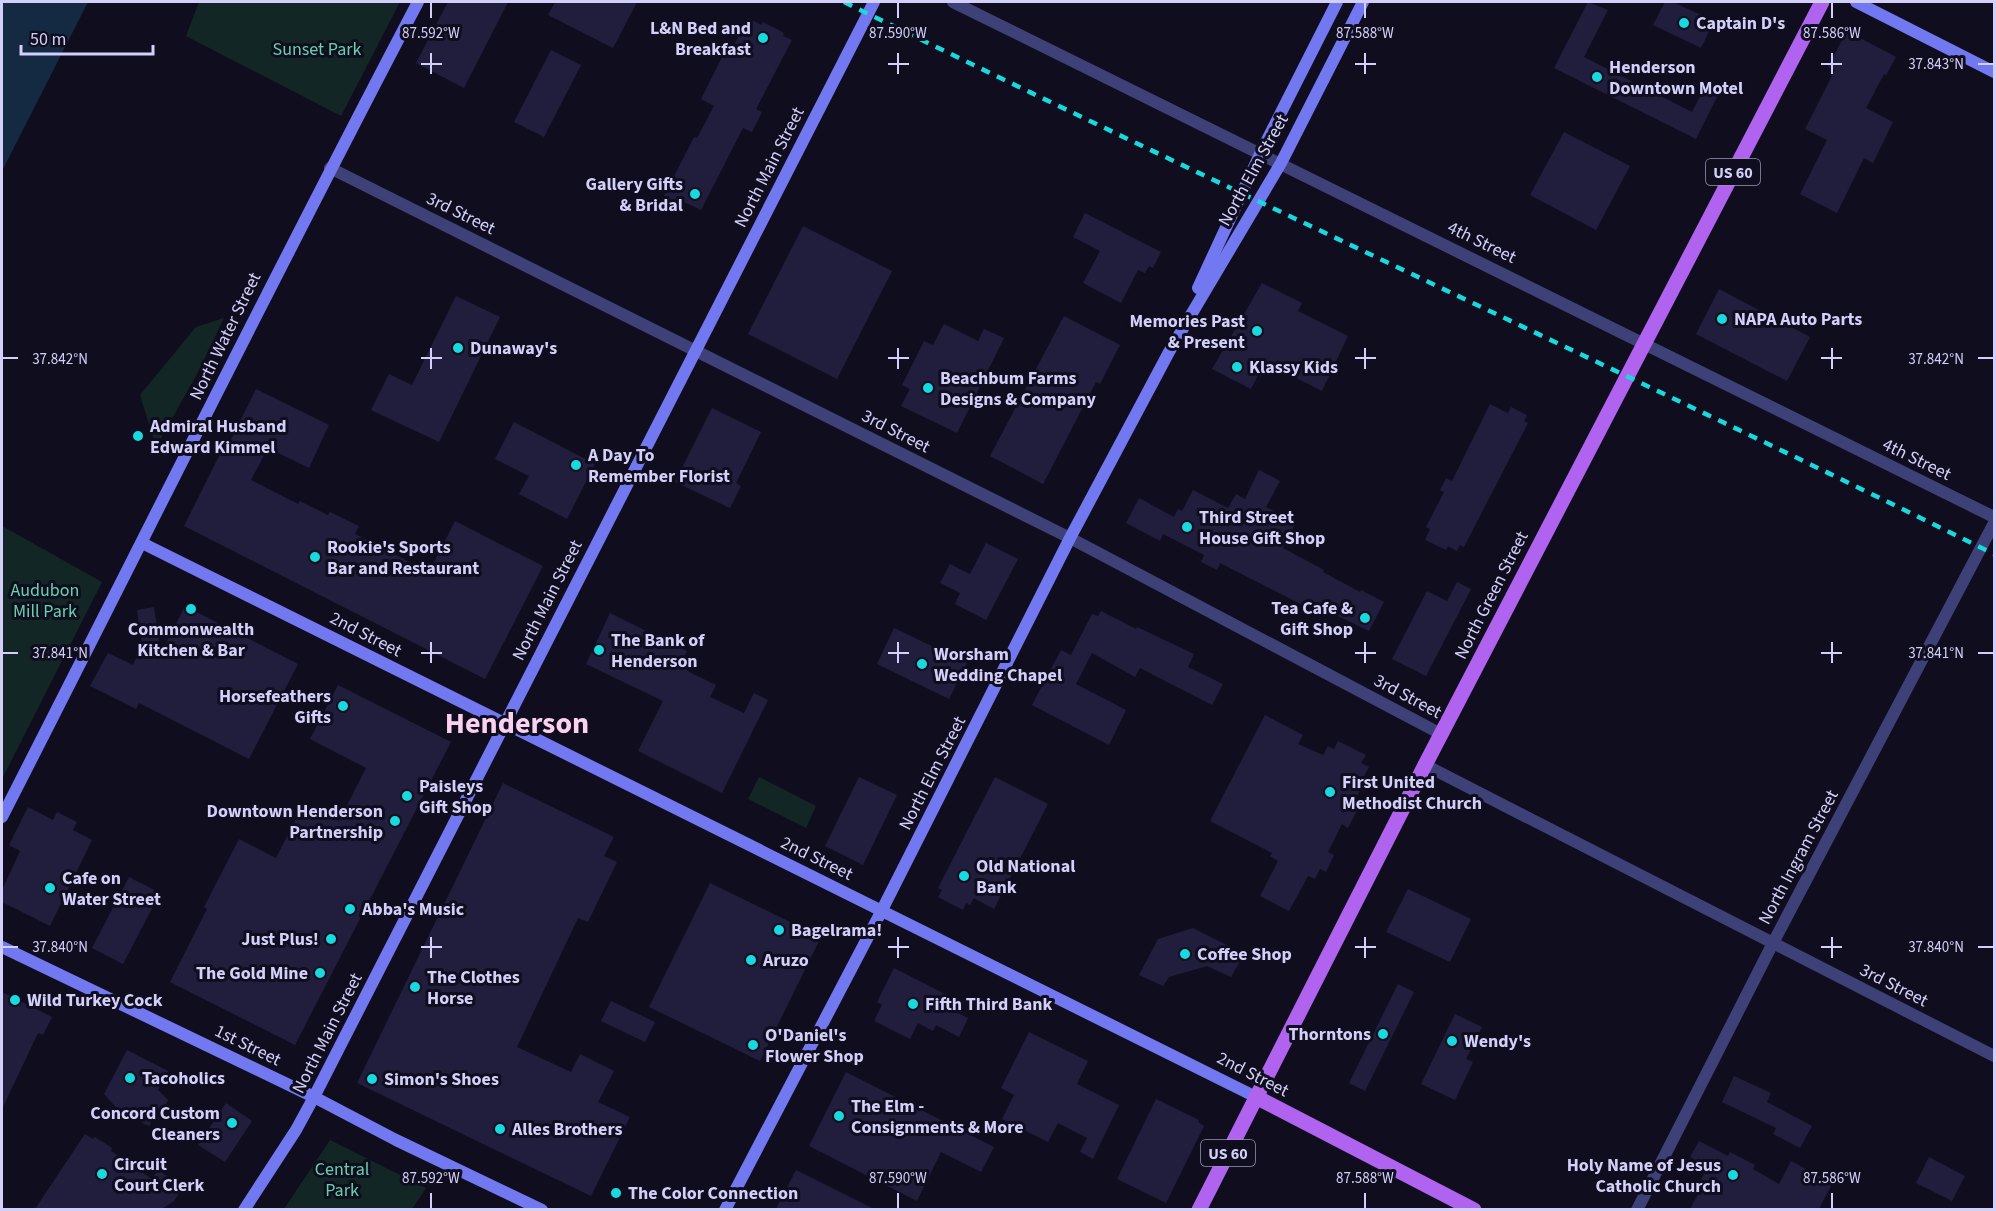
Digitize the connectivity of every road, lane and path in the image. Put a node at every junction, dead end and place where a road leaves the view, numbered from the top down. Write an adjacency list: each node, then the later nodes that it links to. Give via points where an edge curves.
1 (418, 2): 11 (street, North Water Street)
2 (874, 2): 13 (street, North Main Street)
3 (953, 2): 9 (street, 4th Street)
4 (1337, 2): 9 (street, North Elm Street)
5 (1363, 2): 10 (street, North Elm Street)
6 (1822, 2): 12 (main road, North Green Street / US 60)
7 (1856, 2): 8 (street)
8 (1995, 72)
9 (1261, 152): 10 (street, 4th Street); 14 (street, North Elm Street)
10 (1281, 163): 12 (street, 4th Street); 14 (street, North Elm Street)
11 (330, 168): 13 (street, 3rd Street); 18 (street, North Water Street)
12 (1644, 343): 15 (street, 4th Street); 20 (main road, North Green Street / US 60)
13 (695, 350): 17 (street, 3rd Street); 19 (street, North Main Street)
14 (1169, 352): 17 (street, North Elm Street)
15 (1995, 517)
16 (1995, 523): 24 (street, North Ingram Street)
17 (1070, 538): 20 (street, 3rd Street); 23 (street, North Elm Street)
18 (142, 543): 19 (street, 2nd Street); 22 (street, North Water Street)
19 (504, 725): 23 (street, 2nd Street); 27 (street, North Main Street)
20 (1441, 734): 21 (main road, North Green Street / US 60)
21 (1425, 765): 24 (street, 3rd Street); 28 (main road, North Green Street / US 60)
22 (2, 817)
23 (881, 912): 28 (street, 2nd Street); 31 (street, North Elm Street)
24 (1773, 943): 26 (street, 3rd Street); 34 (street, North Ingram Street)
25 (2, 946): 27 (street, 1st Street)
26 (1995, 1056)
27 (314, 1097): 29 (street, North Main Street); 30 (street, 1st Street)
28 (1256, 1097): 32 (main road, North Green Street / US 60); 33 (main road, 2nd Street)
29 (244, 1209)
30 (542, 1209)
31 (725, 1209)
32 (1199, 1209)
33 (1474, 1209)
34 (1637, 1209)

